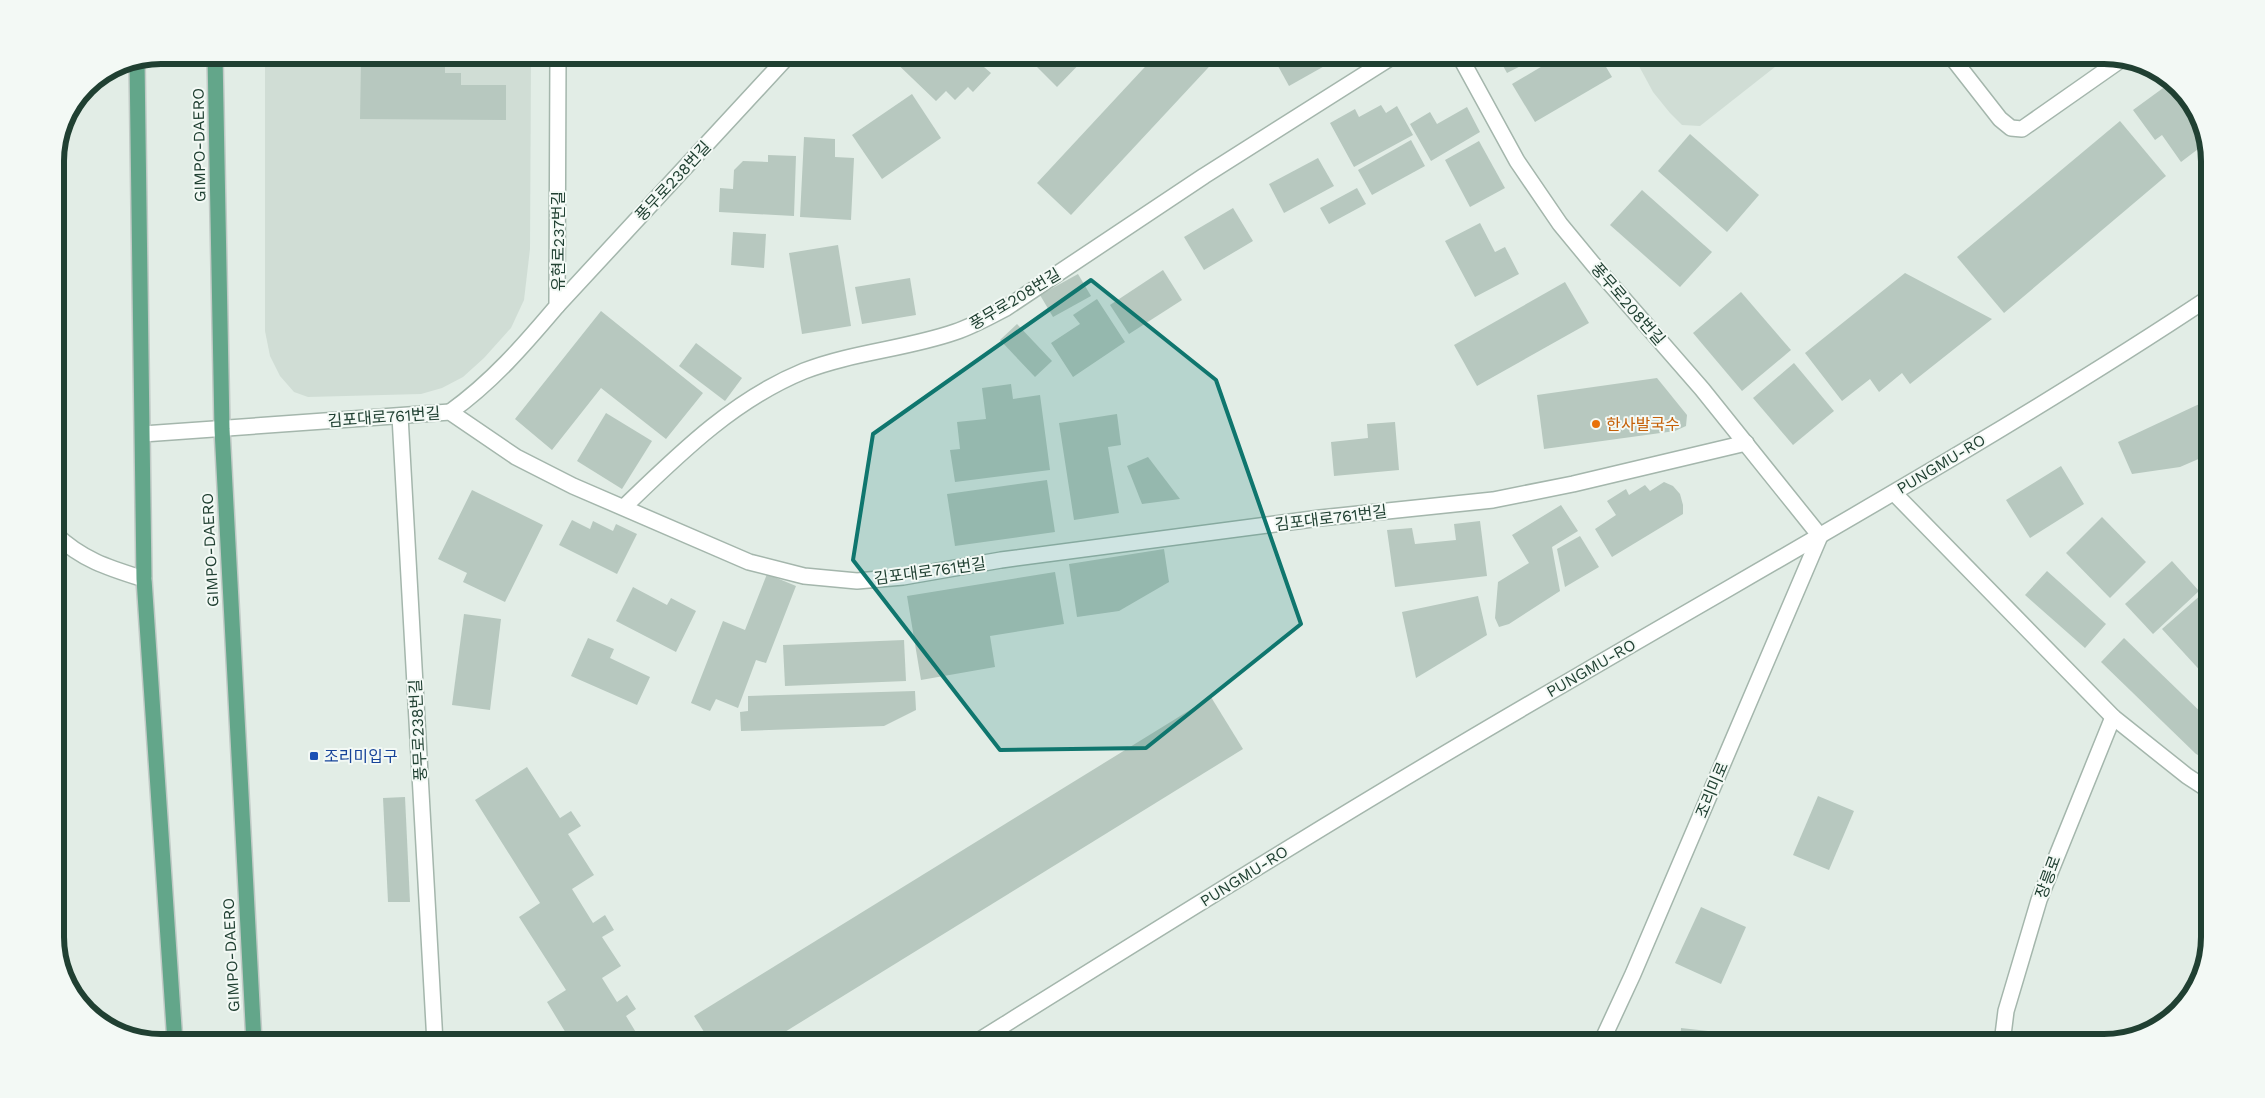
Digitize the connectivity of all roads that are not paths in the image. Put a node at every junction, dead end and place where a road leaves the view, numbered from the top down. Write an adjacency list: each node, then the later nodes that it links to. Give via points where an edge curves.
1 (215, 64): 13 (main road, GIMPO-DAERO)
2 (558, 64): 10 (street, 유현로237번길)
3 (781, 64): 10 (street, 풍무로238번길)
4 (1382, 64): 17 (street, 풍무로208번길, via 978,324 926,341 855,356 806,371 748,399 675,458)
5 (1465, 64): 15 (street, 풍무로208번길, via 1517,161 1560,224)
6 (1957, 64): 7 (street, via 2000,119 2011,128 2022,129)
7 (2114, 65)
8 (138, 67): 14 (main road)
9 (2201, 303): 16 (street, PUNGMU-RO)
10 (557, 306): 11 (street, 유현로237번길, via 478,392)
11 (450, 412): 12 (street, 김포대로761번길); 17 (street, 김포대로761번길, via 516,458)
12 (400, 416): 13 (street, 김포대로761번길); 25 (street, 풍무로238번길)
13 (222, 429): 14 (street, 김포대로761번길); 24 (main road, GIMPO-DAERO)
14 (143, 434): 20 (main road)
15 (1746, 442): 17 (street, 김포대로761번길, via 1574,484 1493,500 1320,518 857,581 804,576 749,562); 18 (street, 풍무로208번길)
16 (1894, 493): 18 (street, PUNGMU-RO); 21 (street)
17 (624, 507)
18 (1820, 536): 26 (street, PUNGMU-RO, via 1566,682 1287,849); 27 (street, 조리미로)
19 (64, 542): 20 (street, via 99,565)
20 (144, 579): 23 (main road)
21 (2113, 717): 22 (street); 28 (street, 장릉로, via 2039,900 2006,1010)
22 (2201, 785)
23 (174, 1034)
24 (254, 1034)
25 (434, 1034)
26 (989, 1034)
27 (1604, 1034)
28 (2003, 1034)

